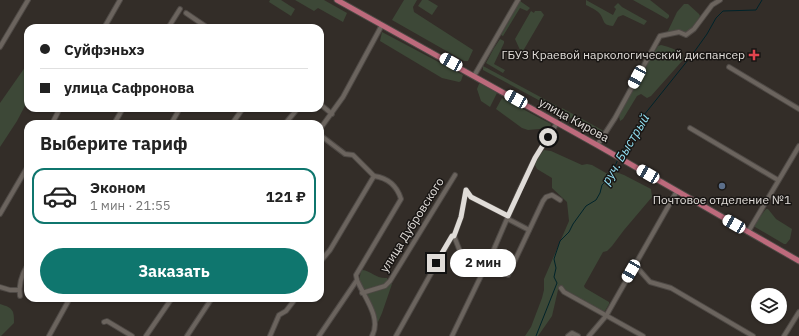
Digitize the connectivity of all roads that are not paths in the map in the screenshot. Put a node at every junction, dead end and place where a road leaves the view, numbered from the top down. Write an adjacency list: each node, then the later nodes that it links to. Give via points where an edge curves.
1 (28, 0): 12 (street)
2 (120, 0): 8 (street)
3 (337, 0): 11 (main road, улица Кирова)
4 (518, 0): 14 (street)
5 (720, 0): 24 (street, via 712,5 694,30 686,35 679,32 660,36 615,118)
6 (180, 9): 9 (street)
7 (186, 13): 10 (street)
8 (106, 24)
9 (171, 24)
10 (202, 24)
11 (382, 25): 14 (main road, улица Кирова); 18 (street)
12 (0, 47)
13 (729, 67): 16 (street)
14 (474, 76): 20 (main road, улица Кирова)
15 (324, 107): 18 (street)
16 (799, 109)
17 (295, 112): 19 (street)
18 (332, 114): 21 (street)
19 (288, 120)
20 (558, 123): 24 (main road, улица Кирова); 33 (street, via 535,158)
21 (324, 125)
22 (690, 128): 29 (street)
23 (324, 138): 28 (street, via 346,154 353,155)
24 (597, 145): 30 (main road, улица Кирова)
25 (799, 146): 29 (street)
26 (24, 173): 32 (street)
27 (455, 175): 47 (street, улица Дубровского, via 390,281 385,286)
28 (374, 176): 37 (street); 43 (street, via 391,182 401,199 356,275)
29 (778, 180): 35 (street)
30 (677, 191): 35 (main road, улица Кирова); 39 (street)
31 (560, 200): 34 (street, via 552,195 546,197)
32 (0, 214)
33 (508, 218): 34 (street); 36 (street, via 471,197 466,190); 41 (street)
34 (529, 230): 42 (street)
35 (748, 232): 38 (main road, улица Кирова)
36 (454, 236): 41 (street, via 458,250); 63 (street)
37 (324, 257)
38 (799, 261)
39 (635, 265): 54 (street); 69 (street, via 650,282 671,288)
40 (24, 271): 46 (street, via 20,278)
41 (482, 274): 64 (street)
42 (508, 275)
43 (357, 280): 47 (street); 61 (street)
44 (0, 287): 46 (street)
45 (561, 288): 54 (street)
46 (19, 290): 48 (street)
47 (362, 293): 62 (street, via 373,312 375,331)
48 (20, 296)
49 (68, 302): 56 (street)
50 (169, 302): 58 (street)
51 (209, 302): 59 (street)
52 (293, 302): 60 (street, via 279,315)
53 (799, 312): 70 (street)
54 (606, 316): 67 (street); 68 (street)
55 (104, 322): 57 (street, via 107,321)
56 (49, 336)
57 (132, 336)
58 (146, 336)
59 (187, 336)
60 (270, 336)
61 (318, 336)
62 (372, 336)
63 (396, 336)
64 (452, 336)
65 (568, 336): 66 (street, via 572,333)
66 (578, 336)
67 (589, 336)
68 (643, 336)
69 (753, 336)
70 (784, 336)

